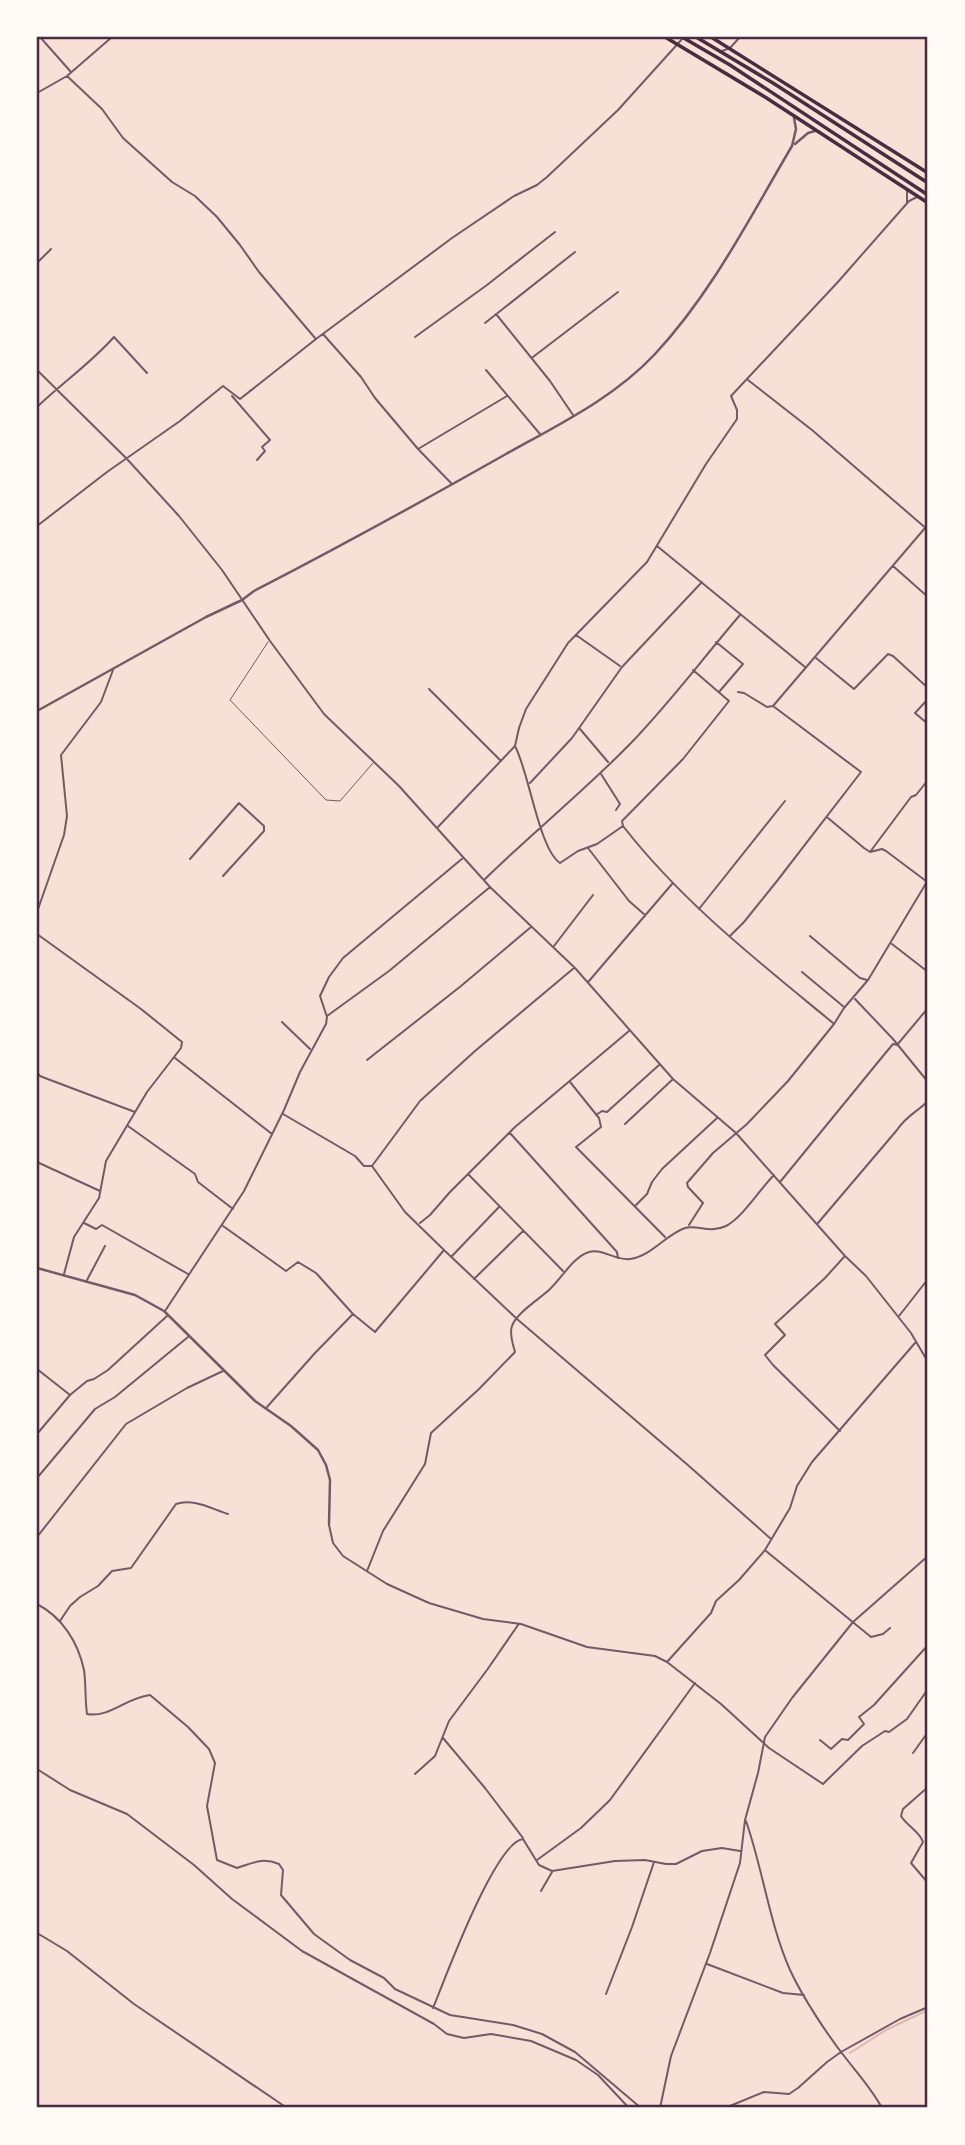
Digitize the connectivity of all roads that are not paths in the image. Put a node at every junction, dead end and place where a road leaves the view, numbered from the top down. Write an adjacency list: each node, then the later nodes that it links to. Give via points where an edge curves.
1 (40, 37): 11 (street)
2 (112, 37): 11 (street)
3 (665, 37): 8 (main road)
4 (683, 37): 8 (street); 20 (main road)
5 (696, 37): 10 (main road)
6 (711, 37): 9 (main road)
7 (740, 37): 9 (street)
8 (678, 45): 14 (main road); 31 (street, via 547,177 452,238)
9 (730, 48): 10 (street); 17 (main road)
10 (721, 51): 18 (main road)
11 (71, 72): 12 (street)
12 (66, 76): 13 (street); 33 (street, via 102,109 123,138 217,217)
13 (37, 93)
14 (794, 116): 15 (main road); 16 (street)
15 (816, 131): 16 (street); 19 (main road)
16 (792, 146): 43 (street, via 695,306 640,369)
17 (928, 173)
18 (928, 183)
19 (906, 189): 21 (main road); 23 (street)
20 (928, 195)
21 (918, 197): 22 (main road); 23 (street)
22 (928, 203)
23 (907, 204): 38 (street)
24 (555, 232): 32 (street)
25 (51, 249): 27 (street)
26 (575, 252): 29 (street)
27 (37, 264)
28 (618, 292): 34 (street)
29 (496, 314): 30 (street); 34 (street)
30 (485, 323)
31 (323, 334): 33 (street); 45 (street)
32 (415, 337)
33 (316, 339): 40 (street, via 240,399)
34 (532, 358): 43 (street)
35 (37, 370): 39 (street)
36 (486, 370): 41 (street)
37 (147, 373): 39 (street, via 114,337)
38 (747, 379): 50 (street); 51 (street, via 731,396 737,419)
39 (55, 390): 42 (street); 46 (street)
40 (229, 392): 46 (street, via 223,386); 47 (street, via 270,440)
41 (507, 396): 44 (street); 45 (street)
42 (37, 407)
43 (573, 416): 44 (street)
44 (540, 435): 48 (street)
45 (418, 449): 48 (street)
46 (127, 459): 49 (street); 55 (street, via 206,550)
47 (257, 460)
48 (452, 484): 55 (street)
49 (37, 527)
50 (927, 529): 52 (street)
51 (656, 545): 53 (street); 57 (street, via 647,562)
52 (893, 566): 54 (street); 60 (street)
53 (702, 582): 56 (street); 61 (street)
54 (928, 597)
55 (242, 600): 58 (street); 63 (street)
56 (740, 615): 59 (street); 62 (street)
57 (576, 634): 61 (street); 74 (street, via 526,709)
58 (270, 640): 76 (street, via 324,714); 76 (lane, via 230,699 326,800 340,801)
59 (716, 642): 64 (street); 68 (street, via 743,664)
60 (815, 657): 62 (street); 65 (street, via 854,689 888,654)
61 (622, 667): 73 (street)
62 (806, 668): 70 (street)
63 (113, 670): 71 (street); 98 (street, via 101,702 61,755 66,825)
64 (693, 670): 68 (street); 77 (street)
65 (928, 688)
66 (429, 689): 75 (street)
67 (738, 692): 70 (street)
68 (719, 693): 85 (street, via 729,701)
69 (928, 699): 72 (street, via 915,713)
70 (773, 706): 83 (street, via 861,772)
71 (37, 711)
72 (928, 724)
73 (580, 728): 77 (street); 80 (street)
74 (515, 747): 75 (street); 80 (street)
75 (502, 761): 86 (street)
76 (374, 762): 86 (street)
77 (610, 764): 78 (street)
78 (601, 773): 82 (street, via 620,804); 84 (street)
79 (928, 780): 88 (street)
80 (528, 783): 84 (street)
81 (785, 801): 97 (street)
82 (617, 810)
83 (827, 817): 88 (street); 102 (street)
84 (541, 826): 87 (street, via 551,854 561,863); 92 (street)
85 (622, 826): 87 (street); 94 (street)
86 (436, 829): 89 (street)
87 (588, 848): 99 (street)
88 (870, 852): 93 (street, via 886,851)
89 (463, 858): 92 (street); 114 (street, via 343,958 320,996)
90 (190, 859): 91 (street, via 239,803 264,831)
91 (223, 876)
92 (484, 880): 95 (street)
93 (928, 881): 104 (street)
94 (673, 883): 97 (street); 99 (street)
95 (490, 887): 100 (street); 114 (street)
96 (593, 895): 105 (street)
97 (698, 910): 102 (street)
98 (37, 912)
99 (646, 916): 110 (street)
100 (532, 926): 105 (street); 121 (street)
101 (37, 934): 120 (street, via 181,1040)
102 (730, 936): 116 (street)
103 (810, 936): 109 (street)
104 (891, 944): 108 (street); 109 (street)
105 (553, 947): 106 (street)
106 (575, 968): 110 (street); 138 (street, via 419,1101)
107 (802, 972): 112 (street)
108 (928, 972)
109 (868, 980): 111 (street)
110 (589, 982): 117 (street)
111 (854, 998): 112 (street); 118 (street)
112 (844, 1008): 116 (street)
113 (928, 1008): 118 (street)
114 (327, 1017): 119 (street)
115 (282, 1022): 119 (street)
116 (834, 1024): 135 (street, via 788,1081)
117 (630, 1030): 122 (street); 125 (street)
118 (897, 1045): 126 (street); 141 (street, via 893,1044)
119 (311, 1050): 129 (street)
120 (174, 1058): 128 (street); 136 (street)
121 (367, 1060)
122 (659, 1064): 124 (street); 130 (street, via 607,1112)
123 (37, 1072): 128 (street)
124 (673, 1079): 131 (street); 132 (street)
125 (569, 1081): 130 (street); 134 (street)
126 (928, 1082)
127 (928, 1101): 147 (street, via 906,1117)
128 (135, 1112): 133 (street)
129 (282, 1114): 136 (street); 138 (street, via 355,1156 363,1166)
130 (596, 1115): 144 (street, via 601,1128 576,1147)
131 (718, 1117): 135 (street); 144 (street, via 662,1169)
132 (625, 1124)
133 (127, 1126): 142 (street, via 105,1165); 145 (street, via 195,1174 198,1182)
134 (509, 1132): 139 (street); 157 (street)
135 (736, 1133): 140 (street); 150 (street, via 687,1182 703,1203)
136 (272, 1134): 145 (street)
137 (37, 1162): 142 (street)
138 (372, 1166): 148 (street)
139 (468, 1174): 143 (street); 148 (street)
140 (774, 1175): 141 (street); 150 (street, via 726,1226 712,1230)
141 (779, 1183): 147 (street)
142 (101, 1191): 146 (street)
143 (500, 1206): 151 (street); 156 (street)
144 (635, 1207): 152 (street)
145 (233, 1209): 149 (street)
146 (84, 1223): 160 (street, via 74,1237); 161 (street, via 96,1229 102,1225)
147 (817, 1224): 155 (street)
148 (418, 1225): 154 (street)
149 (222, 1226): 161 (street); 166 (street, via 286,1271 298,1262 316,1273)
150 (688, 1226): 152 (street)
151 (523, 1230): 159 (street); 162 (street)
152 (665, 1237): 157 (street, via 662,1244 636,1258)
153 (105, 1246): 164 (street)
154 (444, 1251): 156 (street); 166 (street, via 375,1332)
155 (845, 1256): 167 (street); 176 (street, via 775,1324 785,1335 765,1355)
156 (452, 1258): 162 (street)
157 (618, 1258): 159 (street, via 590,1252)
158 (37, 1268): 160 (street)
159 (564, 1272): 168 (street)
160 (64, 1274): 164 (street)
161 (189, 1274): 165 (street)
162 (474, 1279): 168 (street)
163 (928, 1279): 167 (street)
164 (87, 1280): 165 (street, via 143,1297)
165 (166, 1313): 169 (street); 174 (street, via 108,1370)
166 (353, 1314): 175 (street)
167 (899, 1317): 170 (street)
168 (517, 1319): 182 (street); 185 (street, via 512,1326 515,1352 431,1433 425,1464 383,1531)
169 (189, 1336): 173 (street); 178 (street, via 95,1409)
170 (915, 1342): 171 (street); 176 (street)
171 (928, 1362)
172 (37, 1368): 174 (street)
173 (225, 1370): 175 (street); 181 (street, via 126,1424)
174 (70, 1395): 177 (street)
175 (266, 1408): 180 (street, via 304,1436 323,1458 331,1487)
176 (840, 1431): 182 (street, via 797,1486)
177 (37, 1434)
178 (37, 1478)
179 (228, 1514): 187 (street, via 184,1501 176,1504 131,1568 112,1571)
180 (329, 1524): 185 (street, via 343,1556)
181 (37, 1537)
182 (771, 1539): 183 (street)
183 (765, 1550): 188 (street); 192 (street)
184 (928, 1556): 188 (street)
185 (367, 1572): 189 (street, via 446,1609)
186 (37, 1604): 187 (street)
187 (59, 1622): 216 (street, via 76,1645 84,1671 87,1714 103,1716 138,1696 150,1695 209,1749 215,1763 206,1806 218,1860 237,1868 257,1860 279,1864 283,1870 281,1895 314,1934 395,1989)
188 (853, 1622): 190 (street, via 872,1637); 198 (street, via 792,1698)
189 (518, 1624): 192 (street, via 587,1647 654,1656); 196 (street, via 449,1721)
190 (890, 1628)
191 (928, 1645): 197 (street, via 859,1717 864,1724 855,1735 831,1749)
192 (667, 1662): 193 (street)
193 (695, 1683): 198 (street); 206 (street, via 610,1800)
194 (928, 1689): 198 (street, via 907,1719 862,1746 823,1784)
195 (928, 1732): 199 (street)
196 (443, 1738): 201 (street, via 435,1756); 204 (street)
197 (820, 1740)
198 (764, 1743): 203 (street)
199 (914, 1753)
200 (37, 1769): 219 (street, via 70,1790 127,1814 302,1951 447,2034 464,2038 491,2034 531,2041 576,2060 598,2075)
201 (415, 1774)
202 (928, 1787): 209 (street, via 901,1816 922,1837 911,1863)
203 (745, 1820): 205 (street); 214 (street, via 759,1859 772,1923)
204 (523, 1839): 206 (street); 216 (street, via 514,1842 482,1892)
205 (741, 1851): 207 (street, via 702,1851 676,1864); 212 (street)
206 (537, 1861): 208 (street)
207 (654, 1861): 208 (street, via 608,1861); 213 (street)
208 (552, 1871): 210 (street)
209 (928, 1883)
210 (541, 1891)
211 (37, 1933): 218 (street)
212 (706, 1964): 214 (street, via 783,1993); 221 (street, via 671,2056)
213 (606, 1994)
214 (805, 1995): 217 (street)
215 (928, 2007): 217 (street)
216 (433, 2008): 220 (street, via 542,2034 575,2052)
217 (841, 2052): 222 (street, via 789,2094 764,2092); 223 (street)
218 (287, 2108)
219 (629, 2108)
220 (641, 2108)
221 (660, 2108)
222 (725, 2108)
223 (882, 2108)

